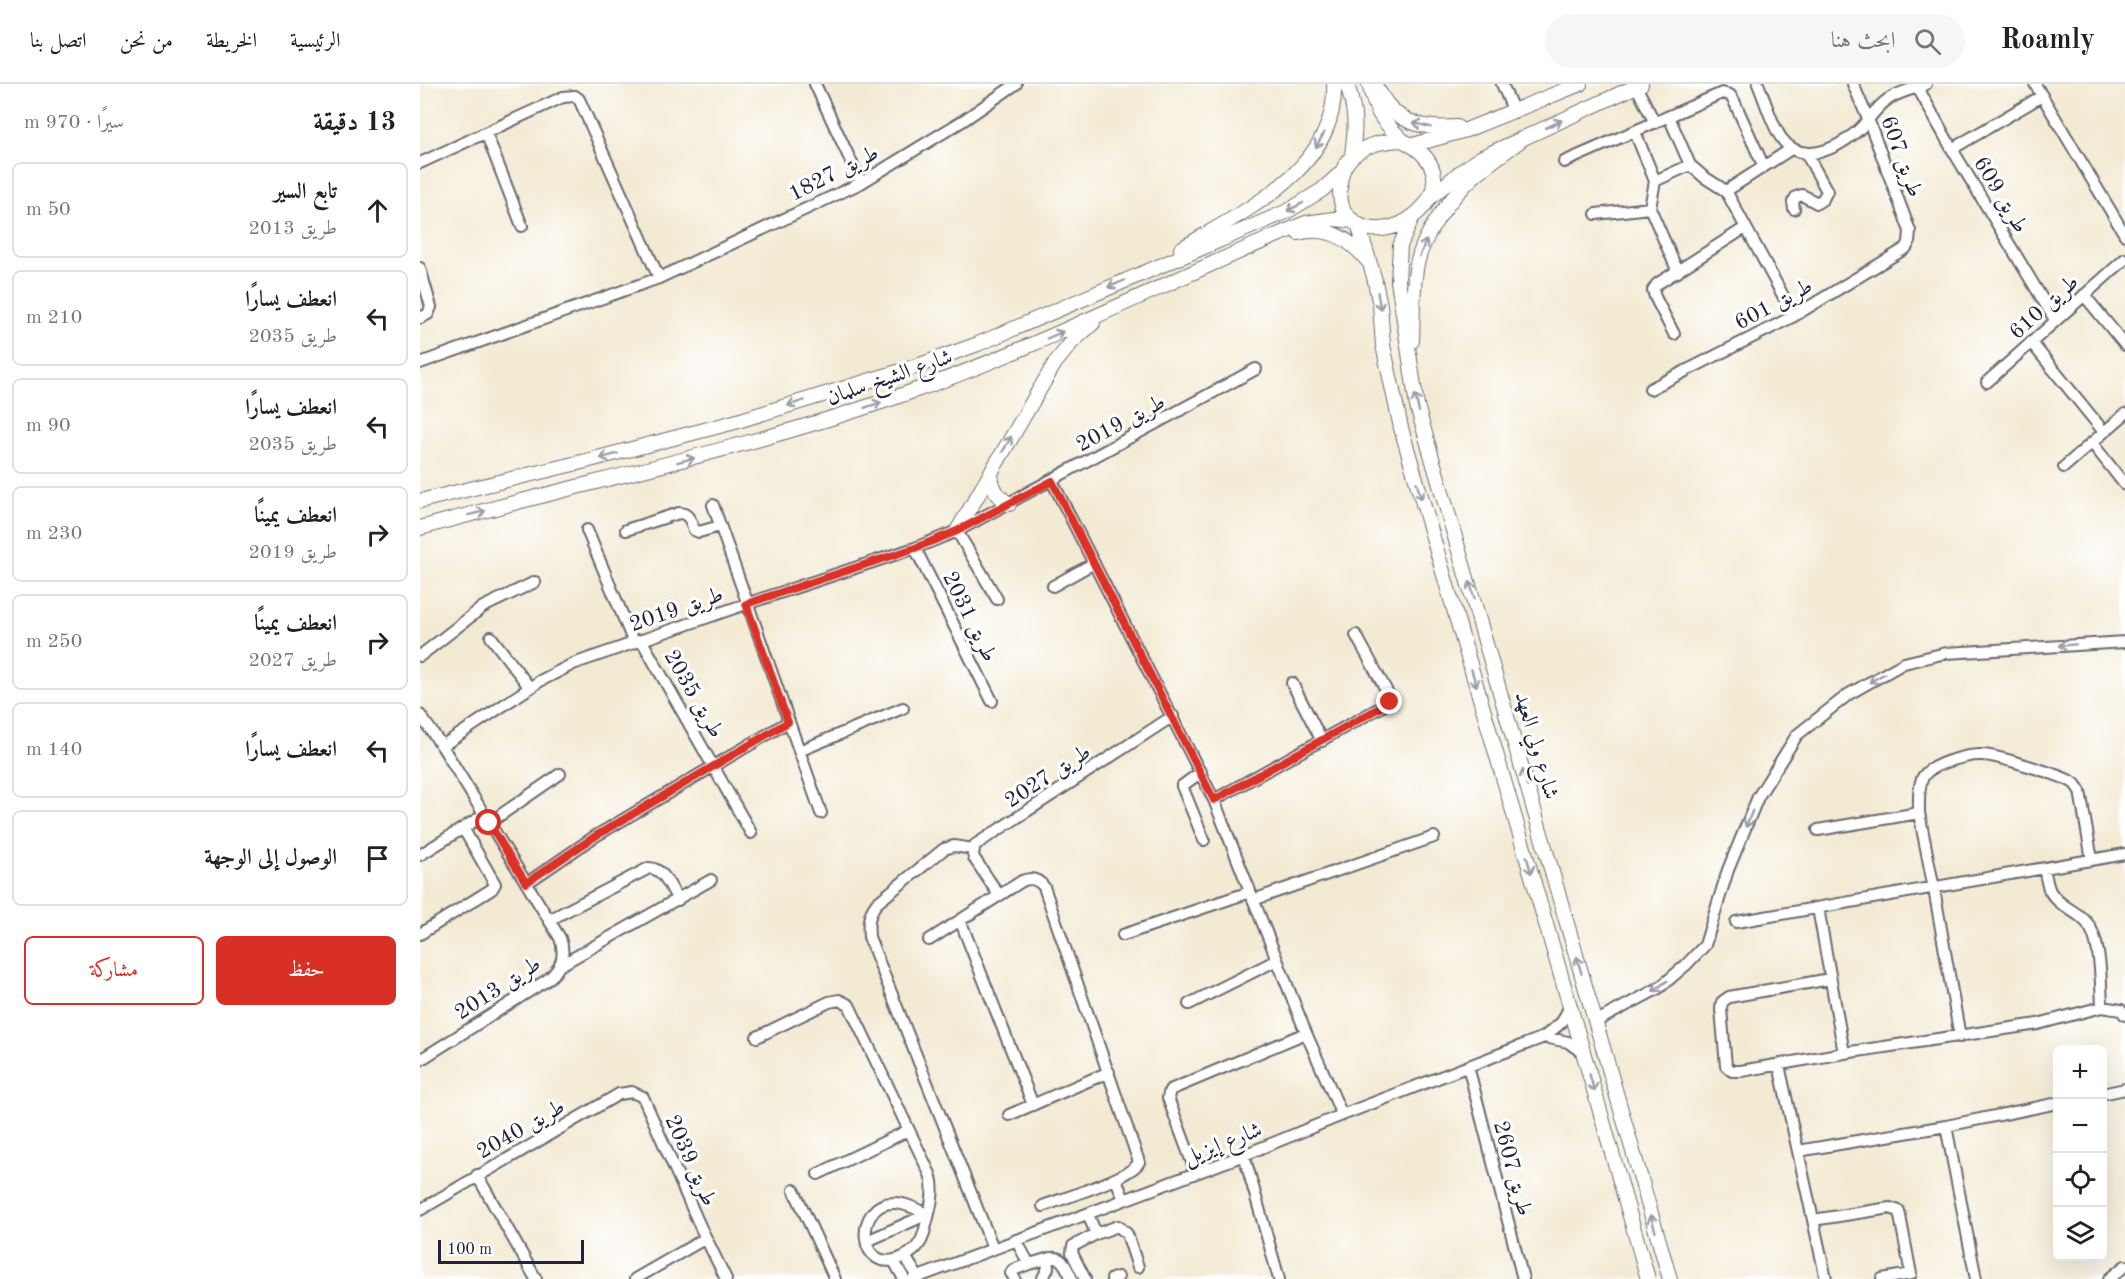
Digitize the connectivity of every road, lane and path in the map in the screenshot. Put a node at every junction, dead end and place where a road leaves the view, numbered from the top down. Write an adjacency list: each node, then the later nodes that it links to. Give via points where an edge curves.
1 (815, 84): 34 (street)
2 (1334, 84): 49 (main road, one-way to 49, via 1327,126 1296,173 1279,189)
3 (1347, 84): 27 (main road, via 1356,127)
4 (1369, 84): 23 (main road, via 1378,114)
5 (1373, 84): 19 (main road, one-way to 5, via 1440,128 1408,122 1395,113)
6 (1502, 84): 15 (street)
7 (1580, 84): 15 (main road)
8 (1758, 84): 24 (street, via 1781,138)
9 (1853, 84): 17 (street, طريق 607)
10 (2035, 84): 14 (street)
11 (1638, 85): 18 (street); 22 (main road, one-way to 11)
12 (1009, 86): 34 (street, طريق 1827, via 964,120)
13 (1922, 86): 17 (street, via 1890,98); 25 (street, طريق 609)
14 (2042, 96): 25 (street); 44 (street)
15 (1514, 111): 19 (main road)
16 (1669, 117): 18 (street); 30 (street); 31 (street, via 1722,93 1730,95)
17 (1868, 119): 26 (street, via 1842,143 1814,154); 46 (street, طريق 607, via 1910,231)
18 (1655, 123): 20 (street)
19 (1480, 125): 23 (main road)
20 (1635, 132): 28 (street); 33 (street)
21 (486, 134): 29 (street); 42 (street); 52 (street, via 563,98 579,99)
22 (1525, 137): 36 (main road, via 1480,158); 62 (main road, one-way to 22, via 1414,286 1424,244 1458,193)
23 (1407, 142): 27 (main road, via 1375,144); 36 (main road, via 1422,152 1431,165)
24 (1791, 149): 26 (street); 31 (street)
25 (1952, 149): 57 (street, طريق 609)
26 (1806, 153): 38 (street, via 1827,191 1817,202 1802,195 1796,197)
27 (1352, 155): 32 (main road)
28 (1564, 162)
29 (420, 163)
30 (1690, 165): 33 (street); 35 (street)
31 (1763, 165): 35 (street)
32 (1342, 172): 41 (main road, via 1341,205); 49 (main road, شارع الشيخ سلمان, one-way to 49, via 1300,205)
33 (1655, 181): 37 (street)
34 (861, 183): 52 (street, طريق 1827)
35 (1726, 191): 43 (street)
36 (1432, 196): 40 (main road)
37 (1650, 208): 39 (street); 50 (street)
38 (1794, 209)
39 (1596, 214)
40 (1411, 220): 41 (main road, via 1388,228); 62 (main road, شارع ولي العهد, via 1400,246 1398,281)
41 (1356, 223): 45 (main road, شارع الشيخ سلمان, via 1315,221); 51 (main road, شارع ولي العهد)
42 (522, 226)
43 (1745, 228): 50 (street); 55 (street)
44 (2125, 235)
45 (1258, 243): 51 (main road, via 1306,231 1324,231 1356,246); 54 (main road, شارع الشيخ سلمان)
46 (1909, 243): 55 (street, طريق 601)
47 (2125, 259): 53 (street, طريق 610)
48 (420, 268): 56 (street, via 431,307)
49 (1143, 272): 73 (main road, شارع الشيخ سلمان, one-way to 73, via 978,344 853,386 598,459)
50 (1678, 272): 58 (street, via 1656,284 1653,290)
51 (1374, 277): 136 (main road, شارع ولي العهد, one-way to 136, via 1383,345 1401,428)
52 (659, 278): 61 (street, طريق 1827)
53 (2084, 295): 57 (street, طريق 610); 60 (street)
54 (1107, 312): 70 (main road, one-way to 54, via 1055,363 1072,342); 77 (main road, شارع الشيخ سلمان, one-way to 54, via 820,422 987,364)
55 (1794, 315): 65 (street, طريق 601)
56 (420, 318)
57 (2055, 320): 59 (street, طريق 610)
58 (1674, 334)
59 (2031, 342): 64 (street, طريق 610); 67 (street)
60 (2125, 345)
61 (420, 363)
62 (1410, 368): 139 (main road, شارع ولي العهد, one-way to 62, via 1417,406)
63 (1256, 369): 71 (street, طريق 2019)
64 (1987, 382)
65 (1650, 389)
66 (2125, 414): 67 (street)
67 (2104, 432): 68 (street)
68 (2092, 443): 69 (street); 72 (street)
69 (2064, 467)
70 (991, 472): 74 (main road, via 993,487); 80 (main road)
71 (1052, 481): 74 (street, طريق 2019); 82 (street)
72 (2125, 485)
73 (420, 501)
74 (1009, 504): 80 (street, طريق 2019)
75 (712, 505): 76 (street)
76 (720, 526): 79 (street, via 699,532 688,516 679,513); 86 (street)
77 (420, 528)
78 (587, 530): 89 (street, طريق 2035)
79 (626, 530)
80 (957, 531): 81 (street, طريق 2019); 85 (street)
81 (915, 548): 86 (street, طريق 2019); 94 (street, طريق 2031)
82 (1094, 563): 84 (street); 97 (street)
83 (535, 582): 91 (street, via 483,607)
84 (1053, 586)
85 (997, 599)
86 (746, 604): 89 (street, طريق 2019); 98 (street)
87 (1356, 634): 99 (street, via 1391,700)
88 (491, 637): 93 (street)
89 (638, 642): 93 (street, طريق 2019, via 573,664); 102 (street, طريق 2035)
90 (2125, 642): 139 (street, one-way to 139, via 1946,652 1904,663 1849,694 1797,735 1758,797 1728,870 1705,945 1659,988)
91 (420, 656)
92 (1292, 683): 99 (street)
93 (530, 688): 100 (street, طريق 2019)
94 (992, 701)
95 (903, 708): 101 (street)
96 (420, 715): 100 (street, طريق 2013)
97 (1173, 716): 103 (street); 114 (street, طريق 2027, via 978,842)
98 (788, 722): 101 (street); 102 (street, طريق 2035)
99 (1322, 741): 105 (street)
100 (442, 746): 108 (street, طريق 2013)
101 (799, 751): 106 (street)
102 (714, 765): 111 (street, طريق 2035); 120 (street, طريق 2035)
103 (1201, 772): 105 (street); 113 (street, via 1182,786)
104 (560, 774): 108 (street)
105 (1214, 800): 123 (street)
106 (821, 813)
107 (1918, 813): 110 (street); 117 (street, via 1923,777 1931,768 1983,754 1998,758 2075,784 2080,791); 121 (street)
108 (487, 819): 109 (street); 120 (street, طريق 2013)
109 (463, 828): 116 (street); 129 (street, via 495,884)
110 (1818, 830)
111 (751, 833)
112 (1434, 837): 123 (street)
113 (1204, 840)
114 (973, 849): 122 (street, via 974,858); 177 (street, via 944,849 877,903 868,927)
115 (2125, 854): 117 (street)
116 (420, 855)
117 (2092, 860): 118 (street)
118 (2043, 869): 121 (street); 137 (street, via 2050,892 2092,929 2100,967)
119 (711, 880): 124 (street)
120 (526, 883): 126 (street, طريق 2013)
121 (1934, 889): 125 (street); 144 (street)
122 (999, 896): 127 (street); 150 (street, via 1027,879 1044,886)
123 (1252, 896): 130 (street); 132 (street)
124 (678, 900): 126 (street, via 661,873 649,867); 133 (street)
125 (1818, 908): 128 (street); 134 (street)
126 (549, 920): 133 (street, طريق 2013, via 563,946)
127 (960, 920): 131 (street); 155 (street)
128 (1736, 922)
129 (420, 934)
130 (1123, 935)
131 (929, 939)
132 (1277, 960): 135 (street); 141 (street)
133 (561, 965): 147 (street, طريق 2013, via 548,980)
134 (1830, 980): 146 (street); 148 (street, via 1729,997 1722,1002 1726,1066 1741,1071)
135 (1189, 1004)
136 (1570, 1006): 140 (main road, شارع ولي العهد); 143 (street, شارع إيزيل, via 1562,1022)
137 (2102, 1007): 138 (street, via 2121,1010); 144 (street, via 2038,1024)
138 (2125, 1015)
139 (1595, 1022): 140 (main road); 198 (main road, شارع ولي العهد, one-way to 139)
140 (1576, 1027): 145 (main road, شارع ولي العهد)
141 (1306, 1033): 157 (street); 163 (street, via 1170,1090 1168,1098)
142 (757, 1037): 159 (street, via 834,1000 845,1002 852,1009)
143 (1544, 1037): 145 (street, via 1568,1042); 149 (street, شارع إيزيل)
144 (1960, 1037): 146 (street)
145 (1583, 1053): 197 (main road, شارع ولي العهد, one-way to 197)
146 (1844, 1053): 148 (street)
147 (420, 1060)
148 (1779, 1065): 160 (street)
149 (1467, 1066): 157 (street, شارع إيزيل); 196 (street, طريق 2607)
150 (1109, 1072): 155 (street); 165 (street, via 1139,1162 1135,1169)
151 (2125, 1089): 152 (street)
152 (2107, 1093)
153 (642, 1097): 164 (street, طريق 2040, via 632,1092 620,1094); 174 (street, طريق 2039)
154 (2053, 1104): 158 (street)
155 (1033, 1106): 156 (street)
156 (1010, 1115)
157 (1342, 1115): 161 (street, شارع إيزيل)
158 (1946, 1126): 160 (street); 201 (street)
159 (909, 1130): 162 (street); 170 (street, via 932,1180)
160 (1798, 1151): 172 (street)
161 (1244, 1155): 163 (street, شارع إيزيل); 195 (street)
162 (818, 1173)
163 (1196, 1173): 167 (street, شارع إيزيل)
164 (477, 1175): 169 (street, طريق 2040); 187 (street)
165 (1116, 1179): 167 (street); 168 (street)
166 (794, 1190): 189 (street)
167 (1124, 1200): 171 (street, شارع إيزيل)
168 (1043, 1206)
169 (420, 1210)
170 (928, 1214): 176 (street); 176 (street, via 906,1205 884,1204 869,1217); 178 (street, via 920,1243)
171 (1088, 1214): 173 (street); 175 (street, شارع إيزيل)
172 (1813, 1220): 184 (street, via 1896,1209); 199 (street)
173 (1096, 1234): 183 (street, via 1119,1226); 194 (street, via 1073,1246 1072,1253)
174 (706, 1238): 185 (street, طريق 2039); 188 (street, طريق 2039)
175 (1016, 1240): 177 (street, شارع إيزيل); 181 (street)
176 (867, 1241): 180 (street, via 876,1258)
177 (993, 1248): 191 (street, شارع إيزيل)
178 (905, 1256): 180 (street); 191 (street)
179 (1047, 1259): 181 (street); 186 (street); 193 (street, via 1062,1259)
180 (894, 1261): 190 (street)
181 (1029, 1264): 192 (street, via 1013,1270)
182 (2125, 1266): 202 (street)
183 (1138, 1267)
184 (1912, 1277): 200 (street)
185 (638, 1278)
186 (1043, 1278)
187 (536, 1279)
188 (726, 1279)
189 (835, 1279)
190 (904, 1279)
191 (916, 1279)
192 (1015, 1279)
193 (1072, 1279)
194 (1084, 1279)
195 (1280, 1279)
196 (1523, 1279)
197 (1648, 1279)
198 (1670, 1279)
199 (1826, 1279)
200 (1882, 1279)
201 (1976, 1279)
202 (2109, 1279)

